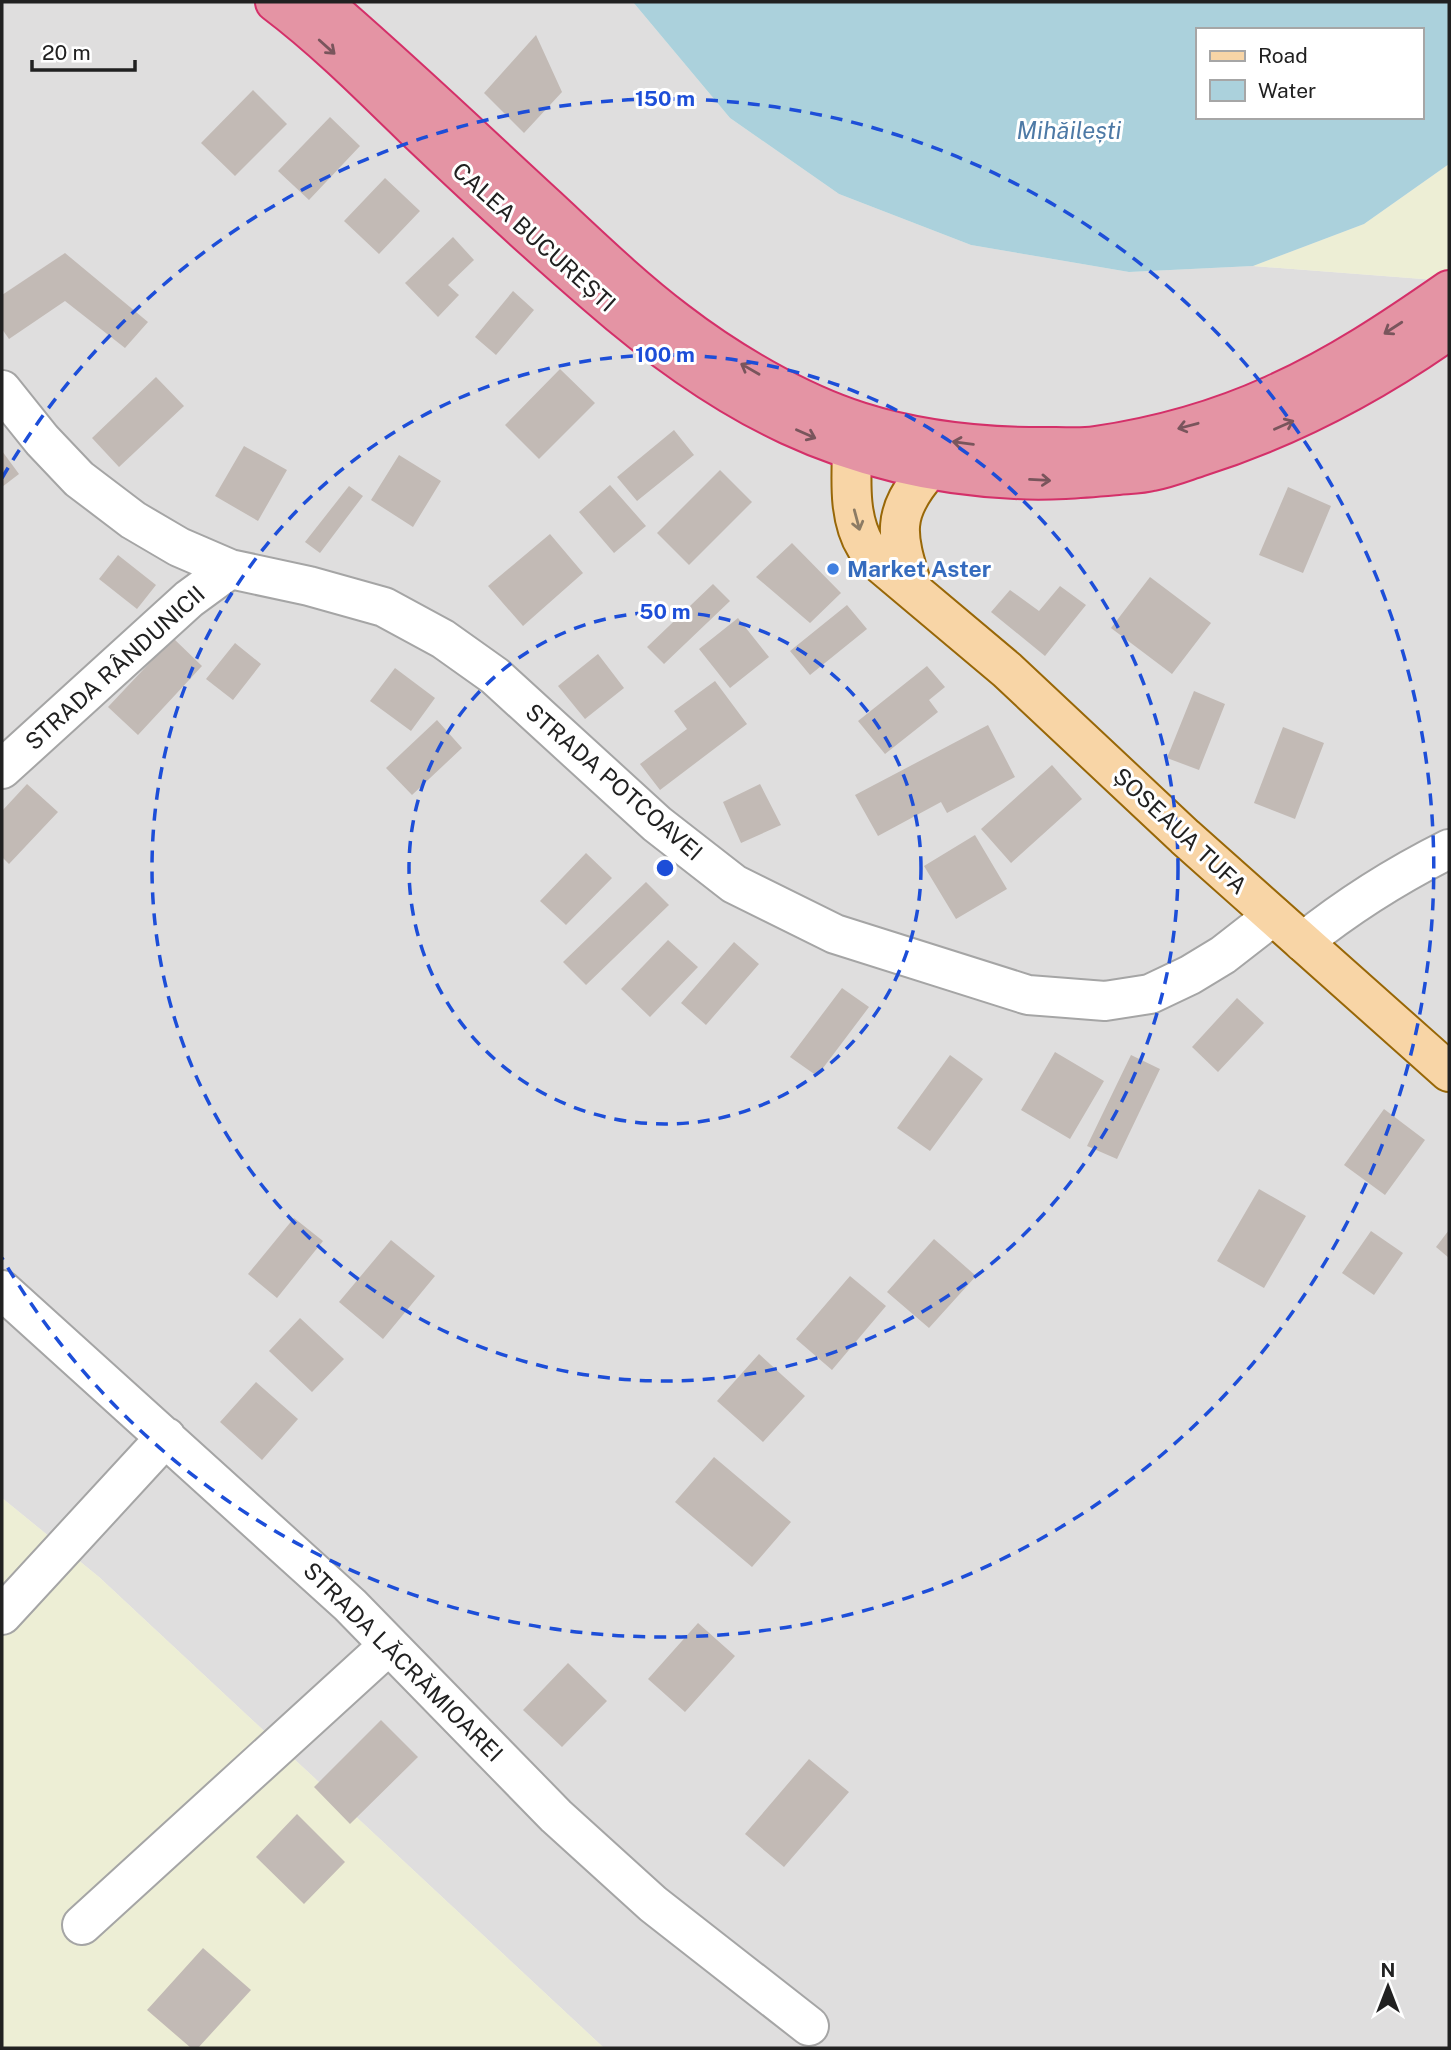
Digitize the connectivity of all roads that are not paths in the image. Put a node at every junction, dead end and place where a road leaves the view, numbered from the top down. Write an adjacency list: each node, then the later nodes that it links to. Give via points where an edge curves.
1 (275, 2): 6 (highway, CALEA BUCUREȘTI, one-way to 6, via 598,297 668,354 768,416)
2 (322, 2): 3 (highway, CALEA BUCUREȘTI, one-way to 2, via 1333,365 1272,396 1209,420 1093,446 972,444 911,436 804,400 677,322)
3 (1449, 290)
4 (1449, 330): 7 (highway, CALEA BUCUREȘTI, one-way to 4, via 981,478 1057,481 1152,471 1245,442 1331,404)
5 (2, 390): 8 (street, STRADA POTCOAVEI, via 79,479 145,527)
6 (852, 452): 7 (highway, CALEA BUCUREȘTI); 9 (main road, ȘOSEAUA TUFA, one-way to 9, via 853,502 866,547)
7 (929, 470): 9 (main road, via 908,497 901,516 899,545)
8 (230, 569): 10 (street, STRADA RÂNDUNICII, via 189,599); 12 (street, STRADA POTCOAVEI, via 384,607 443,639 495,676 657,824 734,884 859,942 1028,995 1105,1000 1150,994 1189,975)
9 (913, 589): 12 (main road, ȘOSEAUA TUFA)
10 (2, 769)
11 (1449, 849): 13 (street, via 1403,872)
12 (1273, 916): 13 (main road, ȘOSEAUA TUFA)
13 (1303, 942): 14 (main road, ȘOSEAUA TUFA)
14 (1449, 1072)
15 (2, 1290): 16 (street, STRADA LĂCRĂMIOAREI)
16 (166, 1437): 17 (street); 18 (street, STRADA LĂCRĂMIOAREI)
17 (2, 1615)
18 (389, 1645): 19 (street); 20 (street, STRADA LĂCRĂMIOAREI, via 575,1834 653,1904)
19 (82, 1926)
20 (809, 2026)

